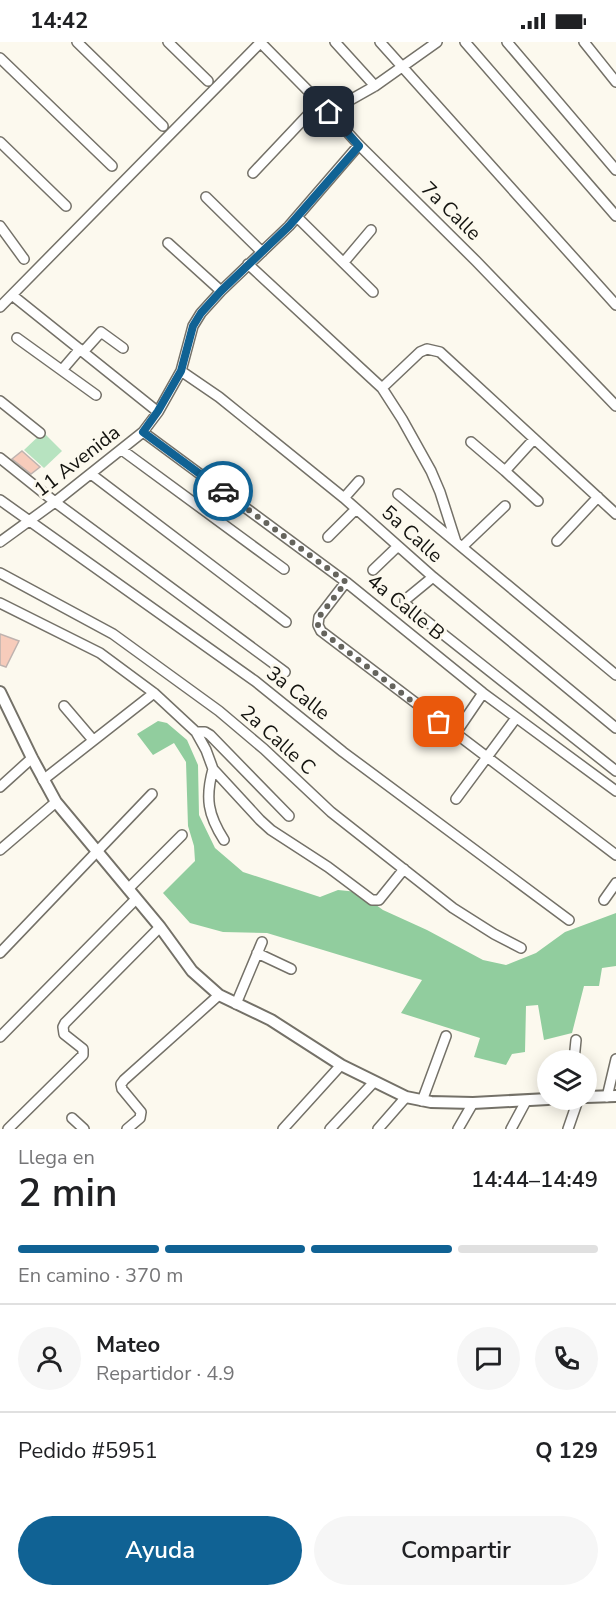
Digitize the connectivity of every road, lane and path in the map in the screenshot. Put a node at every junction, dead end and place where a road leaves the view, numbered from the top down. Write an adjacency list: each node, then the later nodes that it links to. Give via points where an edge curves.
1 (77, 42): 17 (street)
2 (168, 42): 12 (street)
3 (261, 42): 15 (street, 7a Calle); 36 (street)
4 (335, 42): 14 (street)
5 (380, 42): 11 (street)
6 (437, 42): 11 (street)
7 (465, 42): 25 (street)
8 (507, 42): 21 (street)
9 (584, 42): 13 (street)
10 (0, 58): 20 (street)
11 (403, 66): 14 (street); 37 (street)
12 (208, 81)
13 (616, 82)
14 (375, 86): 16 (street)
15 (320, 102): 16 (street, 7a Calle); 22 (street)
16 (329, 112): 19 (street, 7a Calle)
17 (163, 126)
18 (0, 142): 24 (street)
19 (359, 146): 26 (street, 11 Avenida); 47 (street, 7a Calle)
20 (112, 166)
21 (616, 170)
22 (253, 172)
23 (206, 197): 30 (street)
24 (66, 206)
25 (616, 216)
26 (297, 217): 30 (street, 11 Avenida); 32 (street)
27 (0, 226): 31 (street)
28 (371, 230): 32 (street)
29 (168, 243): 34 (street)
30 (262, 252): 33 (street, 11 Avenida)
31 (24, 260)
32 (344, 262): 35 (street)
33 (248, 264): 34 (street, 11 Avenida); 44 (street)
34 (221, 291): 43 (street, 11 Avenida, via 195,322)
35 (374, 292)
36 (12, 295): 38 (street); 41 (street)
37 (616, 304)
38 (0, 307)
39 (17, 339): 42 (street)
40 (123, 348): 41 (street, via 101,332)
41 (82, 350): 42 (street); 48 (street)
42 (62, 370): 45 (street)
43 (181, 371): 48 (street, 11 Avenida); 60 (street, 5a Calle)
44 (382, 388): 51 (street, via 420,352 433,349 447,356); 71 (street, via 431,471)
45 (96, 395)
46 (0, 401): 50 (street)
47 (616, 406)
48 (158, 411): 49 (street, 11 Avenida)
49 (143, 432): 53 (street, 11 Avenida); 77 (street, 4a Calle B)
50 (40, 433)
51 (534, 439): 55 (street); 59 (street)
52 (471, 442): 55 (street)
53 (122, 450): 56 (street, 11 Avenida); 73 (street)
54 (0, 458): 63 (street)
55 (505, 471): 62 (street)
56 (91, 474): 63 (street, 11 Avenida); 79 (street)
57 (359, 480): 60 (street)
58 (398, 494): 71 (street)
59 (598, 497): 66 (street); 69 (street)
60 (344, 498): 65 (street, 5a Calle)
61 (0, 500): 67 (street, 3a Calle)
62 (538, 501)
63 (55, 502): 67 (street, 11 Avenida); 80 (street)
64 (505, 506): 71 (street)
65 (356, 509): 68 (street); 72 (street, 5a Calle)
66 (616, 514)
67 (28, 521): 70 (street, 11 Avenida); 112 (street, 3a Calle, via 255,681 352,759)
68 (328, 537)
69 (557, 541)
70 (0, 542)
71 (459, 545): 81 (street)
72 (398, 546): 74 (street); 76 (street, 5a Calle)
73 (284, 569)
74 (373, 570)
75 (0, 573): 107 (street, 2a Calle C, via 99,625 190,690 264,749 331,812)
76 (433, 577): 87 (street, 5a Calle); 94 (street, via 405,604)
77 (346, 582): 84 (street, 4a Calle B); 89 (street, via 319,617 321,631)
78 (0, 603): 83 (street, via 100,653)
79 (286, 622)
80 (285, 672)
81 (616, 675)
82 (0, 692): 92 (street)
83 (154, 693): 88 (street); 90 (street)
84 (483, 693): 86 (street, 4a Calle B); 89 (street)
85 (64, 706): 90 (street)
86 (516, 718): 91 (street); 97 (street, 4a Calle B)
87 (616, 728)
88 (196, 732): 93 (street); 101 (street, via 210,735)
89 (455, 734): 91 (street)
90 (93, 740): 95 (street)
91 (486, 757): 99 (street); 106 (street)
92 (32, 758): 95 (street); 96 (street)
93 (213, 769): 103 (street, via 208,805); 107 (street, via 272,830 372,900 379,900)
94 (616, 771)
95 (43, 780): 100 (street)
96 (0, 787)
97 (616, 791)
98 (152, 794): 105 (street)
99 (456, 799)
100 (56, 802): 104 (street); 105 (street)
101 (289, 816)
102 (182, 835): 109 (street)
103 (224, 840)
104 (0, 850)
105 (98, 852): 109 (street); 116 (street)
106 (616, 855)
107 (404, 869): 115 (street, 2a Calle C, via 453,908)
108 (616, 883): 111 (street)
109 (128, 889): 110 (street)
110 (136, 899): 113 (street); 122 (street)
111 (604, 900)
112 (569, 920)
113 (160, 927): 119 (street, via 192,971); 136 (street, via 65,1023 64,1034 83,1049 83,1055)
114 (262, 942): 117 (street)
115 (521, 948)
116 (0, 953)
117 (257, 953): 118 (street); 120 (street)
118 (291, 969)
119 (219, 995): 120 (street); 138 (street, via 121,1084 141,1112 140,1118)
120 (236, 1004): 126 (street, via 271,1020)
121 (446, 1036): 131 (street)
122 (0, 1037)
123 (576, 1040): 124 (street)
124 (575, 1050)
125 (616, 1059): 128 (street)
126 (340, 1065): 127 (street); 139 (street)
127 (373, 1083): 129 (street); 140 (street)
128 (611, 1096)
129 (406, 1097): 131 (street); 141 (street)
130 (537, 1100): 132 (street)
131 (422, 1101): 133 (street)
132 (526, 1101): 133 (street); 143 (street)
133 (473, 1103): 142 (street)
134 (575, 1110): 144 (street)
135 (72, 1118): 137 (street)
136 (8, 1129)
137 (84, 1129)
138 (126, 1129)
139 (283, 1129)
140 (330, 1129)
141 (378, 1129)
142 (458, 1129)
143 (511, 1129)
144 (568, 1129)

